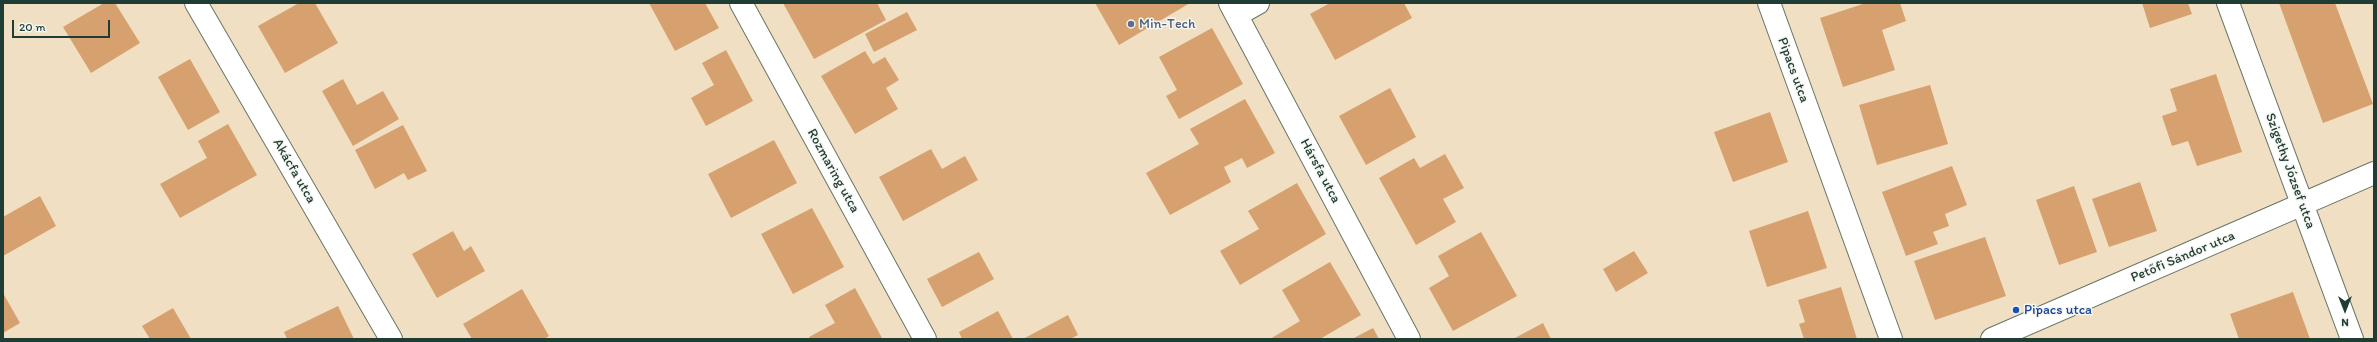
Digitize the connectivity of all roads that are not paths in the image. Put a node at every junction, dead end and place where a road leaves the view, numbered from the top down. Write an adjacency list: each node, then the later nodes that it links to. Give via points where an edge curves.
1 (196, 3): 9 (street, Akácfa utca)
2 (741, 3): 10 (street, Rozmaring utca)
3 (1258, 3): 6 (street)
4 (1769, 3): 12 (street, Pipacs utca)
5 (2228, 3): 8 (street, Szigethy József utca)
6 (1233, 9): 11 (street, Hársfa utca)
7 (2374, 173): 8 (street, Petőfi Sándor utca)
8 (2303, 205): 13 (street, Petőfi Sándor utca); 14 (street, Szigethy József utca)
9 (391, 339)
10 (925, 339)
11 (1409, 339)
12 (1891, 339)
13 (1992, 339)
14 (2352, 339)

